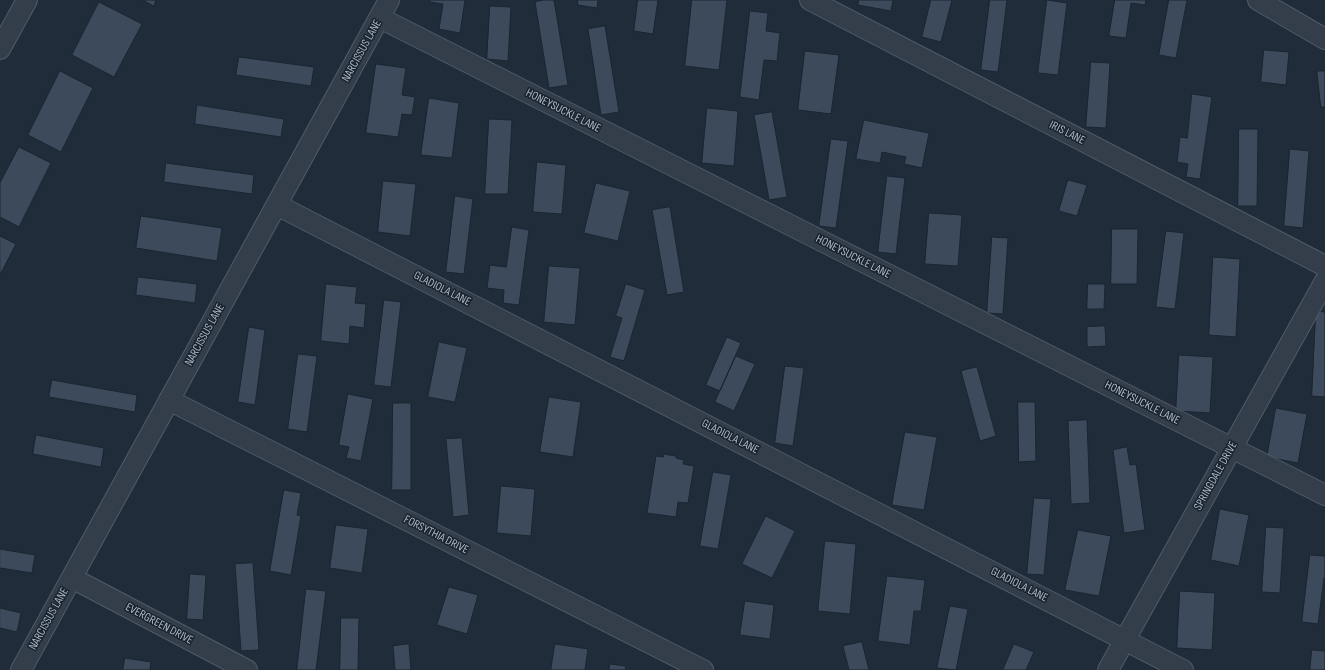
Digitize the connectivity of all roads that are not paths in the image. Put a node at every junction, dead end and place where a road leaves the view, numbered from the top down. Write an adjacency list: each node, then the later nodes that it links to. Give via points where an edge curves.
1 (27, 0): 7 (street)
2 (389, 0): 5 (street, NARCISSUS LANE)
3 (810, 0): 9 (street, IRIS LANE)
4 (1258, 0): 6 (street)
5 (380, 18): 8 (street, NARCISSUS LANE); 12 (street, HONEYSUCKLE LANE)
6 (1325, 39)
7 (0, 49)
8 (277, 205): 11 (street, NARCISSUS LANE); 15 (street, GLADIOLA LANE)
9 (1325, 266)
10 (1325, 282): 12 (street, SPRINGDALE DRIVE)
11 (169, 400): 14 (street, NARCISSUS LANE); 18 (street, FORSYTHIA DRIVE)
12 (1232, 448): 13 (street, HONEYSUCKLE LANE); 15 (street, SPRINGDALE DRIVE)
13 (1325, 496)
14 (72, 578): 16 (street, NARCISSUS LANE); 17 (street, EVERGREEN DRIVE)
15 (1125, 640): 19 (street, SPRINGDALE DRIVE); 20 (street, GLADIOLA LANE)
16 (21, 670)
17 (247, 670)
18 (703, 670)
19 (1108, 670)
20 (1183, 670)

